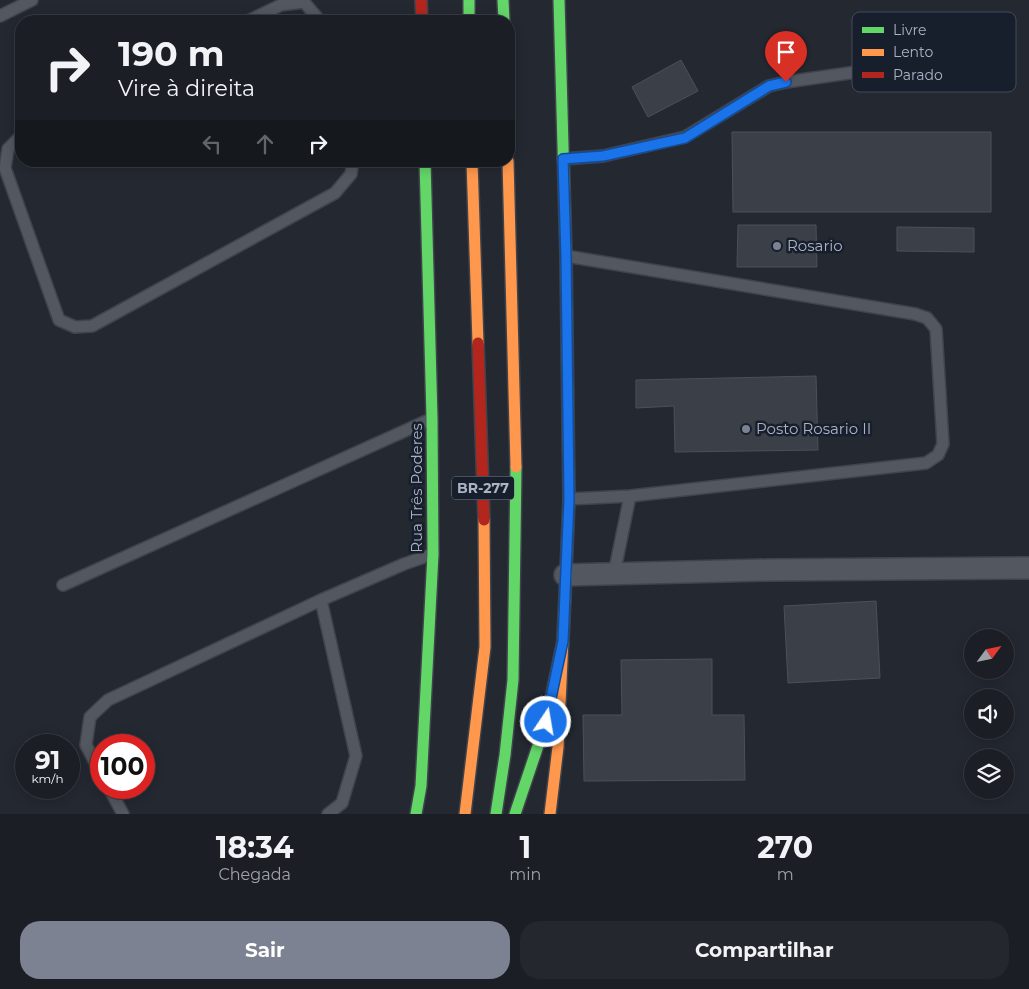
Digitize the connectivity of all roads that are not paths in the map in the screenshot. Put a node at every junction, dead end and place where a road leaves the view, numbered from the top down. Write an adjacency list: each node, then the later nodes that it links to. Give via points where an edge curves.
1 (32, 0): 11 (lane)
2 (421, 0): 8 (main road)
3 (469, 0): 9 (main road)
4 (503, 0): 10 (main road)
5 (559, 0): 14 (main road)
6 (260, 15): 7 (lane, via 281,5 304,2)
7 (315, 15)
8 (422, 15)
9 (469, 15)
10 (504, 15)
11 (0, 16)
12 (852, 73): 14 (lane, via 769,86 685,138 603,156)
13 (15, 142): 15 (lane, via 8,149 5,168 59,320 75,327 92,326 334,193 351,174)
14 (563, 159): 19 (main road)
15 (352, 167)
16 (425, 167): 20 (main road, Rua Três Poderes)
17 (472, 167): 35 (main road, BR-277, via 483,472 484,647)
18 (508, 167): 36 (main road, BR-277, via 516,456 513,680)
19 (566, 256): 21 (lane, via 915,314 927,318 936,329 943,444 938,455 926,463); 22 (main road)
20 (432, 418): 23 (main road, Rua Três Poderes); 27 (lane)
21 (630, 496): 22 (lane); 25 (lane)
22 (569, 499): 26 (main road)
23 (433, 554): 28 (lane); 34 (main road, Rua Três Poderes, via 421,786)
24 (1029, 568): 25 (street)
25 (614, 574): 26 (street)
26 (565, 575): 29 (main road)
27 (63, 585)
28 (321, 600): 30 (lane, via 108,700 90,717 86,745); 33 (lane, via 356,756 342,803)
29 (563, 641): 37 (main road, via 546,722); 38 (main road, via 558,747)
30 (90, 753)
31 (115, 799): 32 (lane)
32 (123, 814)
33 (328, 814)
34 (416, 814)
35 (465, 814)
36 (496, 814)
37 (515, 814)
38 (550, 814)

